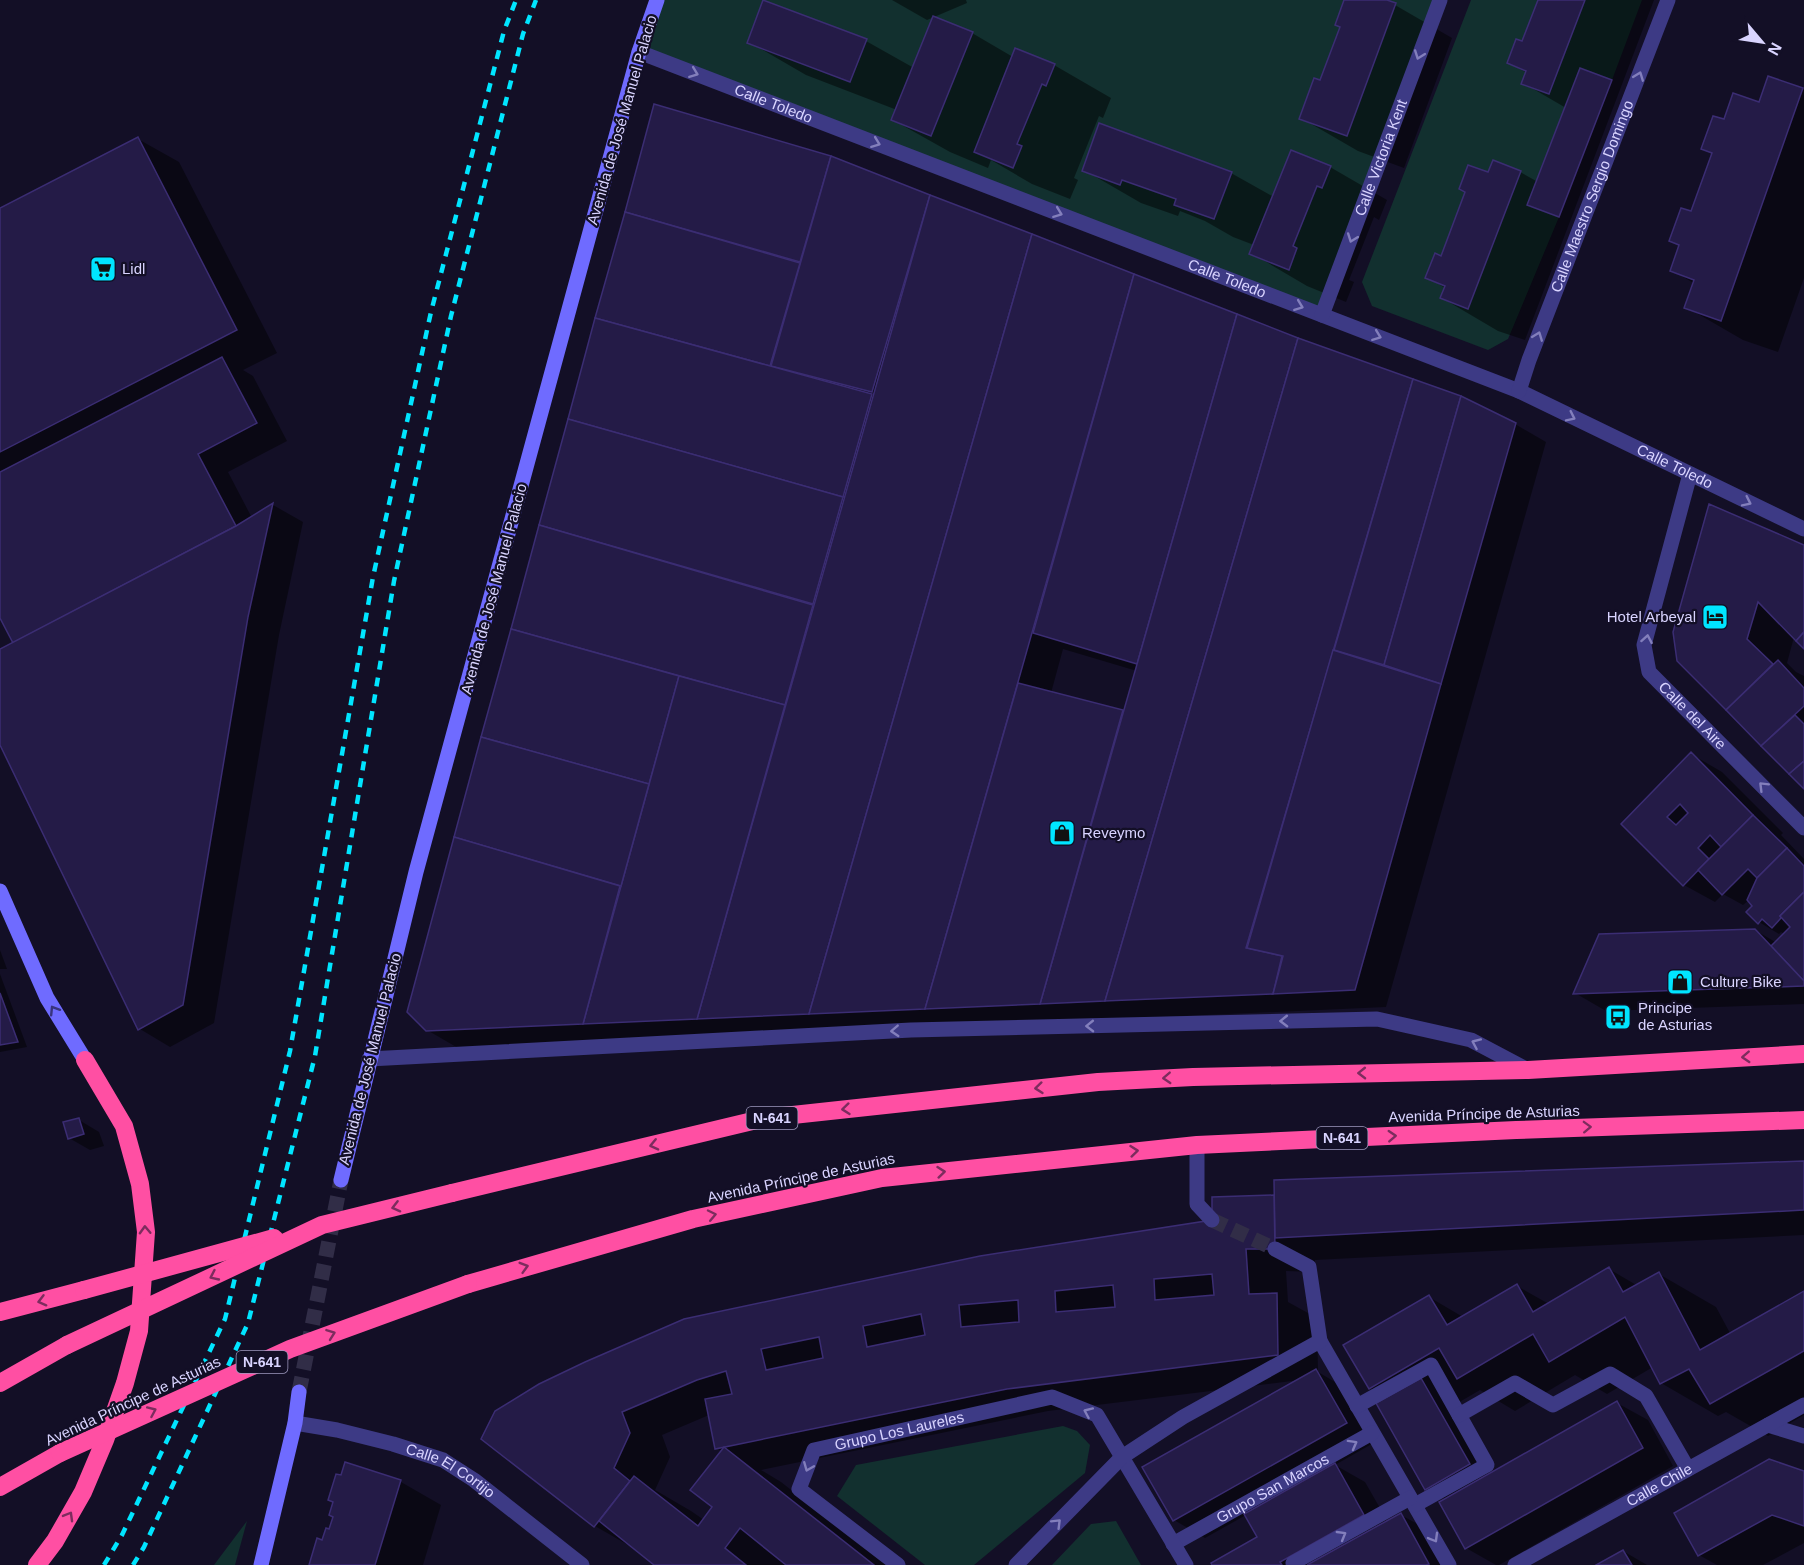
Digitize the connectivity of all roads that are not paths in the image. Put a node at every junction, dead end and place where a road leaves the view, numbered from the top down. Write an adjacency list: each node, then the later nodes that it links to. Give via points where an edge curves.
1 (657, 0): 4 (main road, Avenida de José Manuel Palacio)
2 (1440, 0): 5 (street, Calle Victoria Kent, one-way to 5)
3 (1668, 0): 6 (street, Calle Maestro Sergio Domingo, one-way to 3)
4 (639, 52): 5 (street, Calle Toledo, one-way to 5); 12 (main road, Avenida de José Manuel Palacio)
5 (1322, 315): 6 (street, Calle Toledo, one-way to 6)
6 (1519, 391): 7 (street, Calle Toledo, one-way to 7)
7 (1690, 474): 8 (street, Calle Toledo, one-way to 8); 9 (street, Calle del Aire, one-way to 7, via 1649,672 1644,645)
8 (1804, 529)
9 (1804, 828)
10 (0, 891): 13 (main road, one-way to 10, via 47,998)
11 (1804, 1054): 14 (highway, N-641, one-way to 14)
12 (369, 1059): 14 (street, one-way to 12, via 1471,1040 1377,1019 911,1030); 17 (main road, Avenida de José Manuel Palacio)
13 (85, 1060): 37 (highway, one-way to 13, via 55,1541 87,1482 125,1383 139,1330 146,1232 140,1184 124,1126)
14 (1528, 1070): 19 (highway, N-641, one-way to 19, bridge, via 1098,1082 765,1118)
15 (1804, 1120): 16 (highway, Avenida Príncipe de Asturias / N-641, one-way to 15)
16 (1197, 1145): 18 (street, via 1197,1204); 34 (highway, Avenida Príncipe de Asturias / N-641, one-way to 16, bridge, via 60,1453 290,1349 468,1284 693,1219 882,1178)
17 (340, 1180)
18 (1212, 1220)
19 (322, 1225): 21 (highway, one-way to 21, bridge); 23 (highway, N-641, one-way to 23, bridge, via 68,1345)
20 (1275, 1249): 22 (street, via 1310,1266)
21 (0, 1312)
22 (1320, 1341): 26 (street); 32 (street, via 1183,1417)
23 (0, 1383)
24 (299, 1392): 28 (main road)
25 (1804, 1405): 29 (street, Calle Chile)
26 (1357, 1406): 27 (street, via 1431,1365); 30 (street)
27 (1459, 1415): 33 (street, via 1515,1383 1552,1405 1610,1374 1646,1396); 35 (street, via 1487,1465)
28 (295, 1423): 38 (main road); 39 (street, Calle El Cortijo, via 337,1430 443,1460)
29 (1768, 1425): 31 (street); 33 (street, Calle Chile)
30 (1372, 1433): 35 (street); 36 (street, Grupo San Marcos, one-way to 30)
31 (1804, 1436)
32 (1122, 1457): 36 (street, Grupo Los Laureles); 40 (street, Grupo Los Laureles, one-way to 40, via 1097,1415 1052,1397 814,1450 799,1489); 41 (street, one-way to 32)
33 (1688, 1469): 45 (street, Calle Chile)
34 (0, 1487)
35 (1412, 1501): 43 (street, one-way to 35); 44 (street, one-way to 44)
36 (1173, 1544): 42 (street, Grupo Los Laureles)
37 (37, 1565)
38 (261, 1565)
39 (582, 1565)
40 (898, 1565)
41 (1016, 1565)
42 (1186, 1565)
43 (1294, 1565)
44 (1449, 1565)
45 (1515, 1565)

